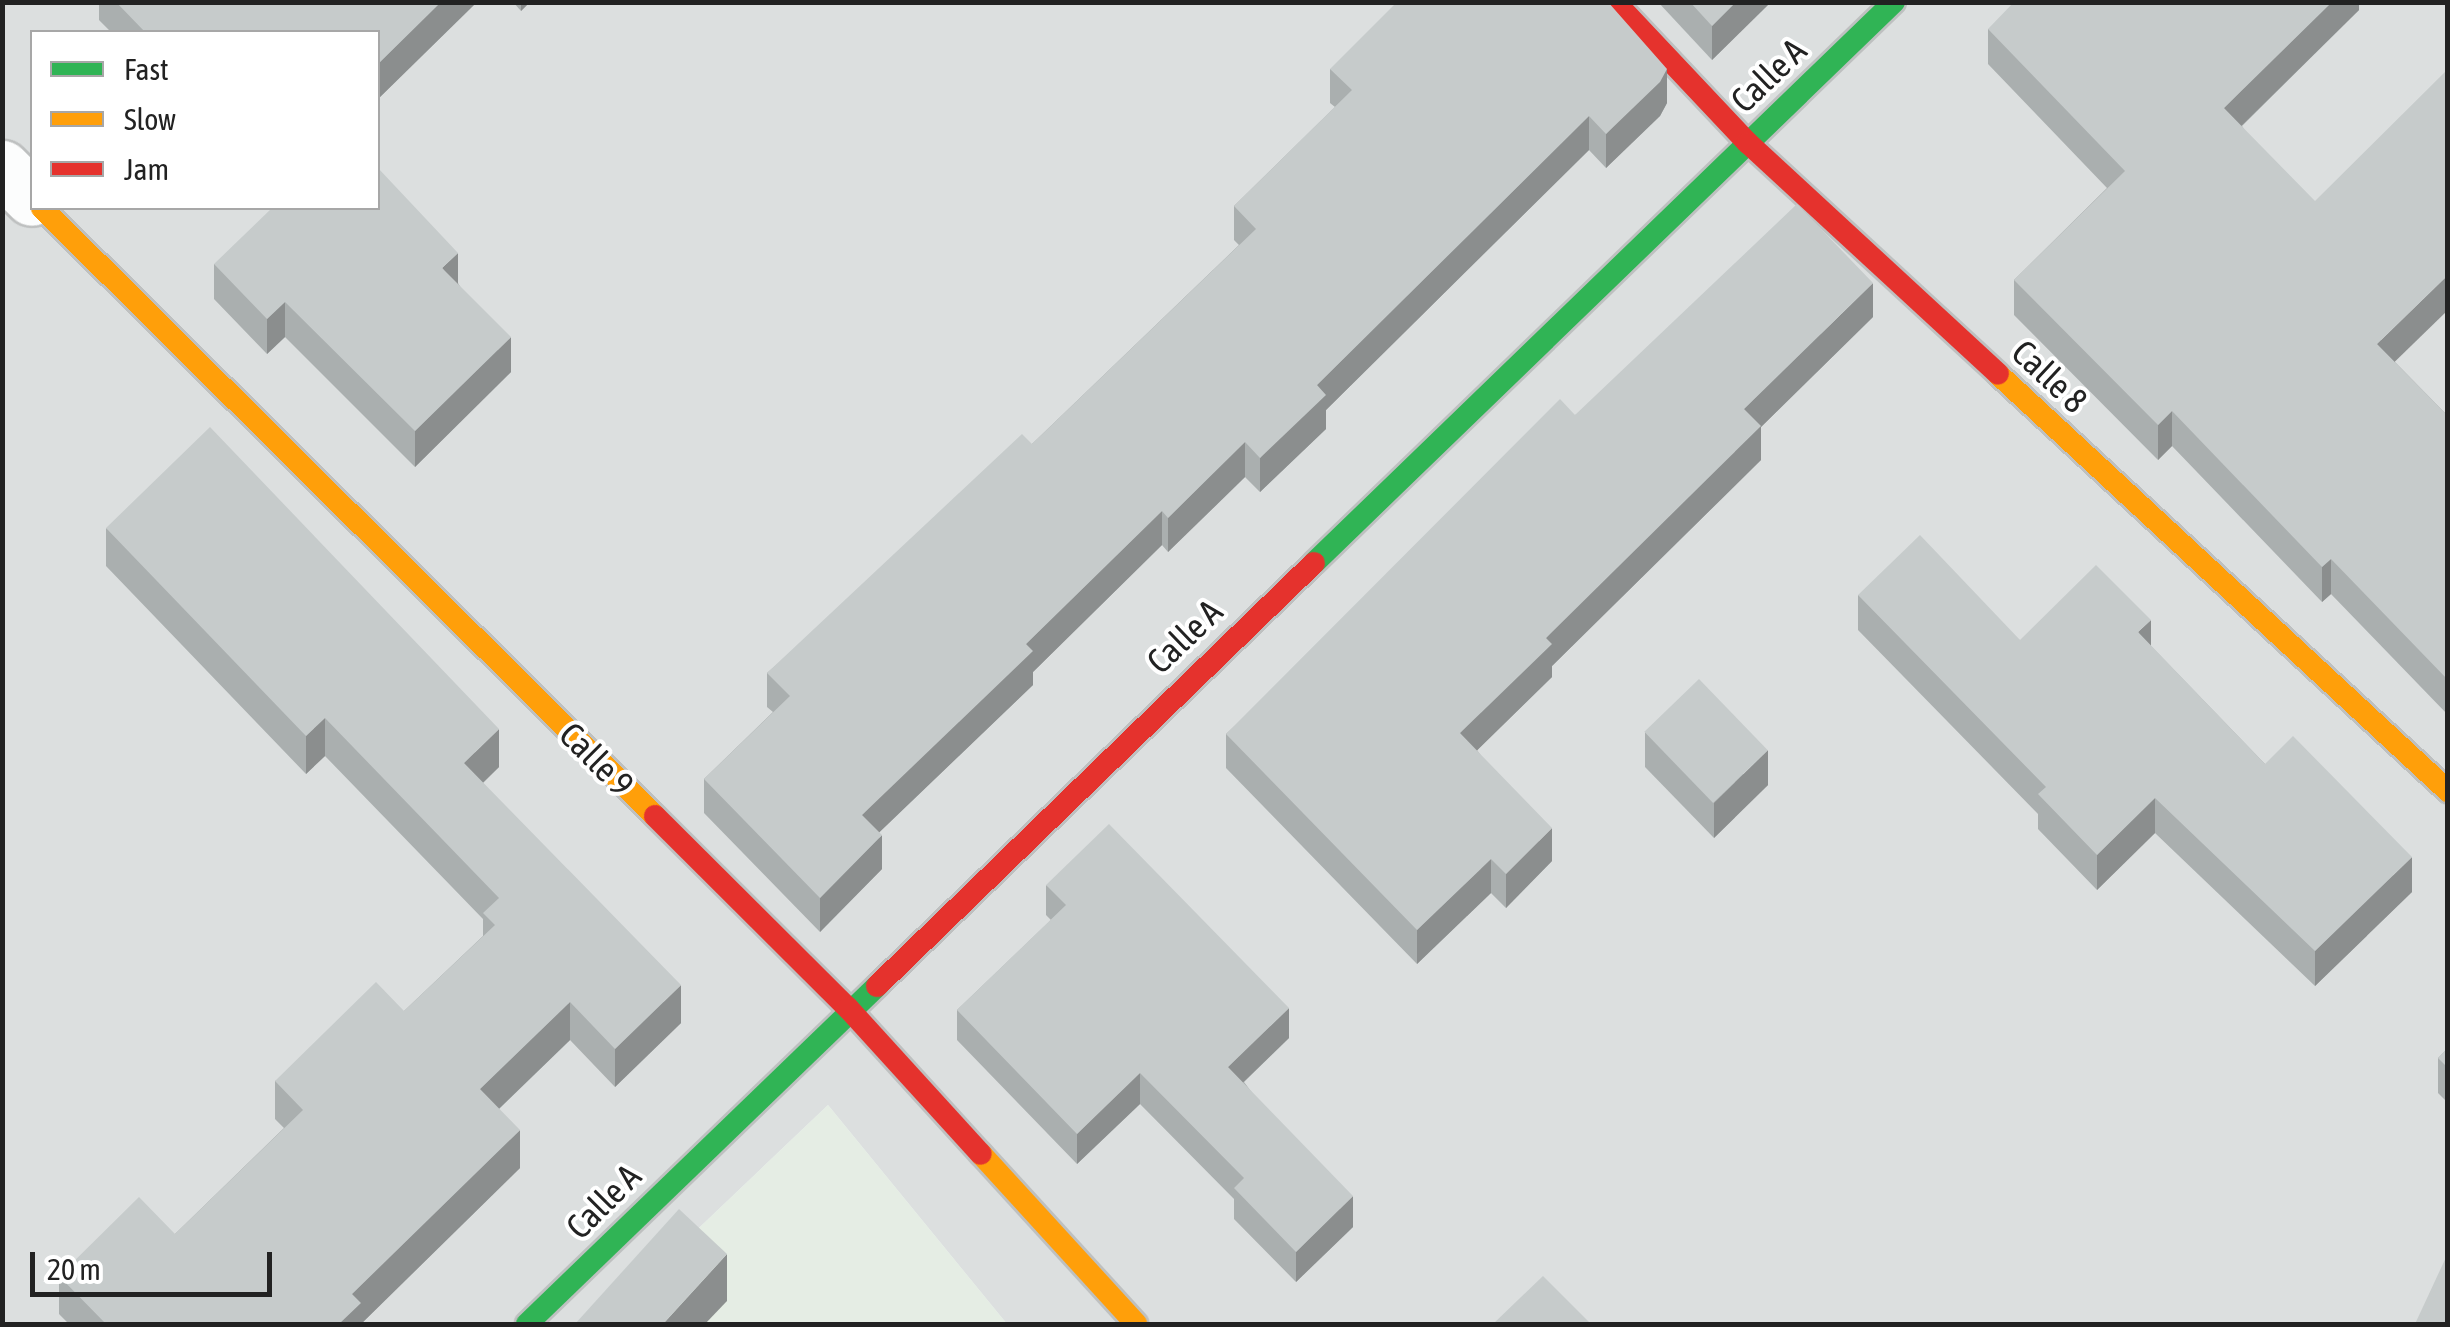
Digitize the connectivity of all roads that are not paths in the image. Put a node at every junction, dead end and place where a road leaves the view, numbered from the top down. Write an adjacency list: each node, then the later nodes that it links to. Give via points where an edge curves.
1 (1615, 2): 3 (street, Calle 8)
2 (1894, 2): 3 (street, Calle A)
3 (1748, 144): 7 (street, Calle 8); 8 (street, Calle A)
4 (2, 168): 5 (street)
5 (30, 196)
6 (44, 210): 8 (street, Calle 9)
7 (2448, 792)
8 (848, 1008): 9 (street, Calle A); 10 (street, Calle 9)
9 (527, 1324)
10 (1136, 1324)

